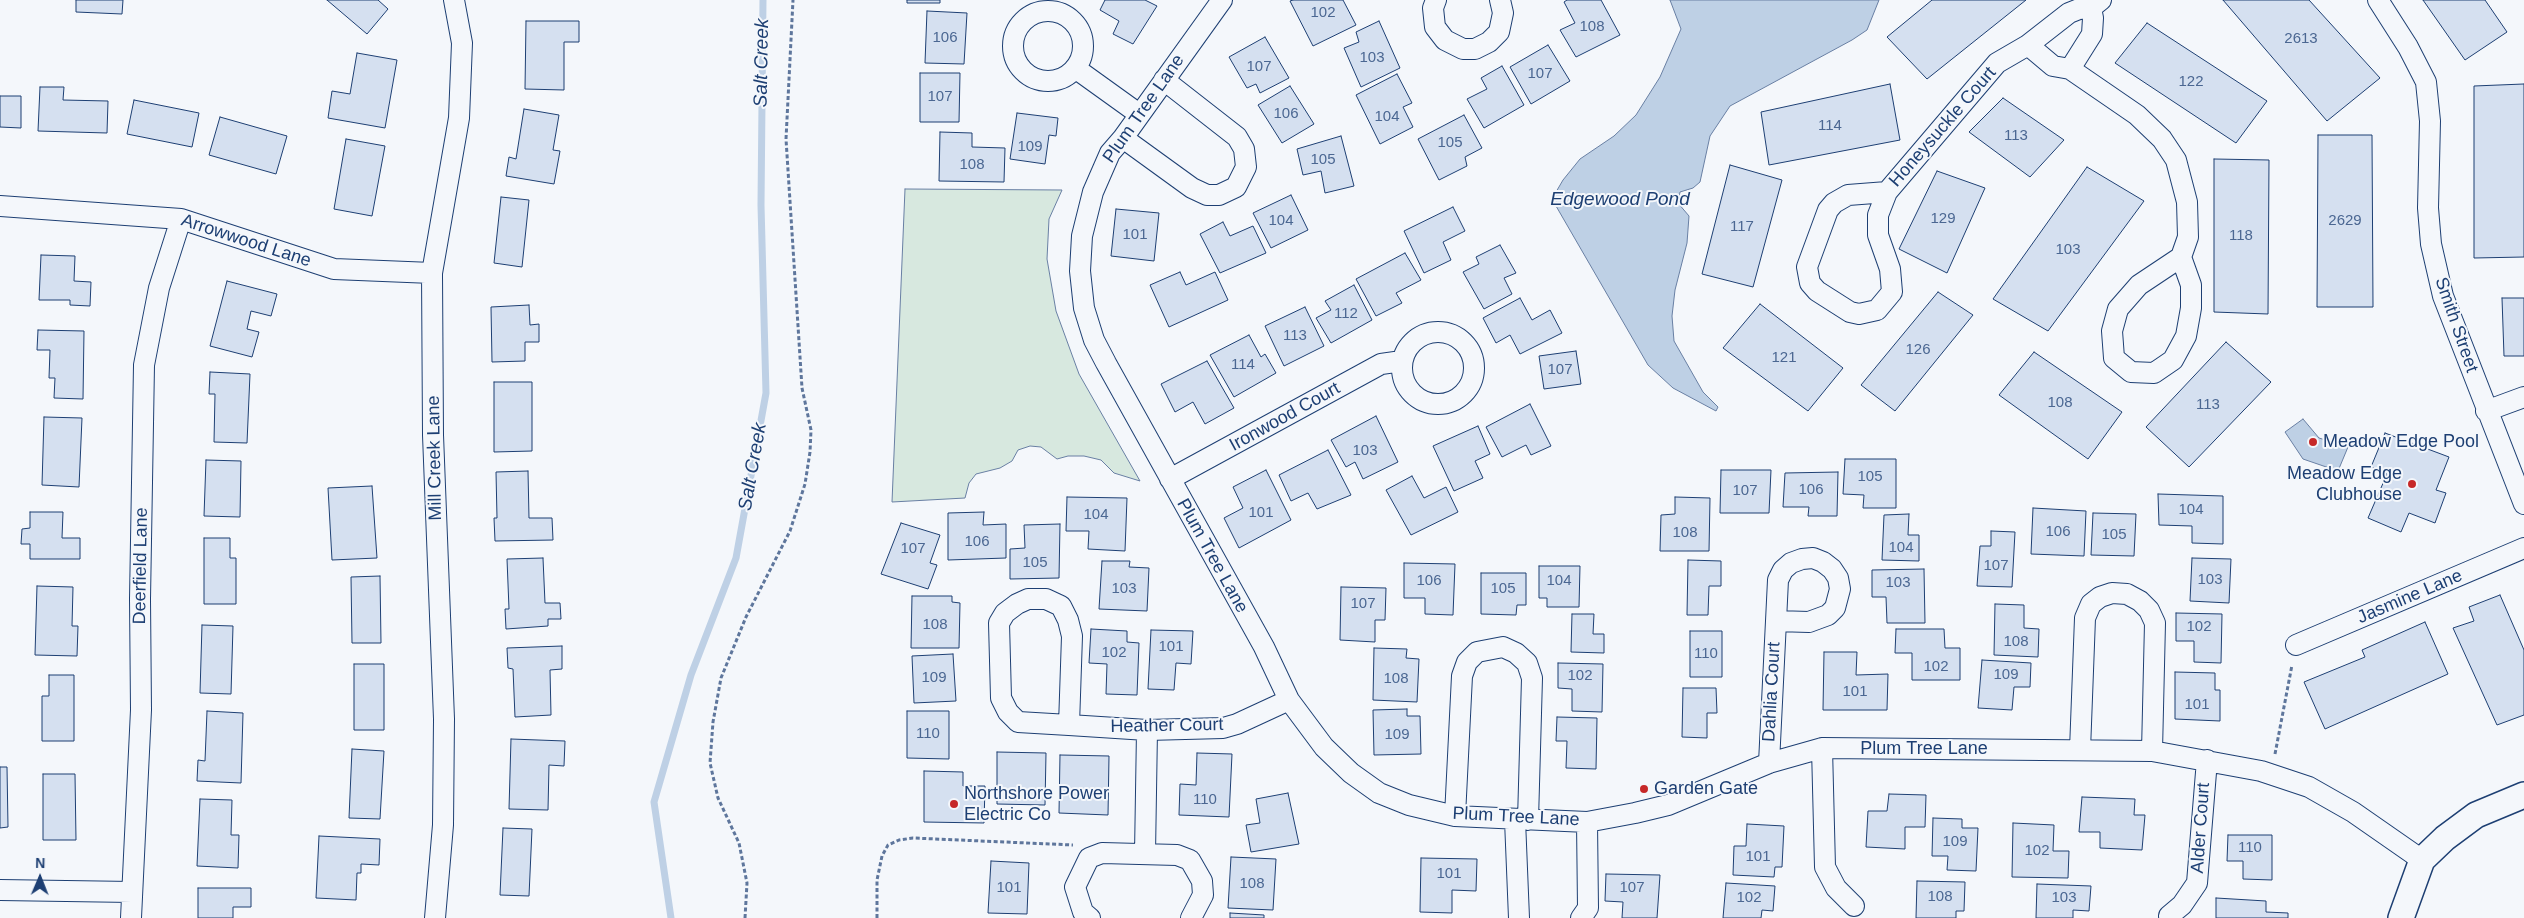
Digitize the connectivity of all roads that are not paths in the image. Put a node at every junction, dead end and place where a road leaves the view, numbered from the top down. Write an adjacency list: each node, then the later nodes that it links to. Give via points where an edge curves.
1 (454, 0): 17 (street, Mill Creek Lane, via 462,43 459,118)
2 (1222, 0): 10 (street, Plum Tree Lane)
3 (1436, 0): 4 (street, via 1433,8 1435,27 1445,40 1463,49 1474,49 1490,42 1499,32 1504,13)
4 (1500, 0)
5 (2378, 0): 20 (street, Smith Street, via 2426,82 2430,121 2428,208 2431,244 2442,296)
6 (2096, 4): 7 (street, Honeysuckle Court, via 2069,13); 9 (street, via 2092,34)
7 (2028, 45): 9 (street, via 2053,66); 13 (street, Honeysuckle Court, via 1997,63 1986,74)
8 (1075, 68): 11 (street)
9 (2070, 69): 16 (street, via 2137,115 2170,150 2182,176 2187,202 2188,237)
10 (1164, 80): 11 (street, Plum Tree Lane); 12 (street, via 1237,137 1244,149 1246,167 1236,186 1219,194 1207,195 1192,188)
11 (1139, 114): 12 (street, Plum Tree Lane)
12 (1123, 138): 21 (street, Plum Tree Lane, via 1110,153 1093,192 1082,236 1080,272 1084,308 1094,340)
13 (1887, 192): 13 (street, Honeysuckle Court, via 1848,195 1834,203 1828,210 1807,267 1810,283 1817,291 1850,312 1859,314 1877,310 1892,292 1890,269 1878,235 1878,215)
14 (0, 206): 15 (street, Arrowwood Lane)
15 (181, 218): 17 (street, Arrowwood Lane, via 334,269); 41 (street, Deerfield Lane, via 159,288 144,365 141,710)
16 (2182, 257): 16 (street, via 2139,285 2118,309 2112,331 2114,358 2131,372 2154,373 2173,360 2186,336 2191,285)
17 (432, 273): 45 (street, Mill Creek Lane, via 433,435 444,719 443,825)
18 (1402, 361): 21 (street, Ironwood Court, via 1381,364)
19 (2524, 397): 20 (street)
20 (2486, 412): 22 (street, Smith Street)
21 (1170, 479): 26 (street, Plum Tree Lane, via 1264,647)
22 (2524, 504)
23 (2524, 548): 25 (street, Jasmine Lane)
24 (1776, 621): 33 (street, Dahlia Court)
25 (2296, 646)
26 (1289, 700): 28 (street, Heather Court, via 1222,728); 35 (street, Plum Tree Lane, via 1324,747 1351,773 1380,793 1409,805)
27 (1069, 725): 27 (street, Heather Court, via 1072,636 1068,620 1061,606 1046,599 1028,599 1005,613 999,623 1002,698 1008,712 1018,722); 28 (street, Heather Court)
28 (1147, 730): 38 (street)
29 (1822, 748): 30 (street, Plum Tree Lane); 33 (street, Plum Tree Lane); 42 (street, via 1825,867 1836,888)
30 (2080, 750): 31 (street, Plum Tree Lane); 31 (street, via 2085,618 2091,604 2112,593 2127,594 2140,601 2149,610 2155,624)
31 (2152, 751): 32 (street, Plum Tree Lane)
32 (2207, 760): 39 (street, Plum Tree Lane, via 2270,774 2309,787 2353,812); 43 (street, Alder Court, via 2198,883 2182,905)
33 (1769, 763): 37 (street, Plum Tree Lane, via 1668,804)
34 (2524, 795): 39 (street, via 2476,815 2444,838)
35 (1455, 816): 36 (street, Plum Tree Lane); 36 (street, via 1462,676 1467,662 1477,652 1503,647 1516,652 1527,663 1532,678)
36 (1521, 820): 37 (street, Plum Tree Lane); 48 (street)
37 (1587, 822): 49 (street, via 1588,908)
38 (1145, 854): 46 (street, via 1102,853 1089,858 1076,888 1083,912); 47 (street, via 1178,855 1196,867 1202,881 1202,895)
39 (2422, 860): 50 (street)
40 (0, 890): 41 (street)
41 (132, 892): 44 (street, Deerfield Lane)
42 (1854, 906)
43 (2169, 916)
44 (131, 918)
45 (436, 918)
46 (1090, 918)
47 (1191, 918)
48 (1519, 918)
49 (1581, 918)
50 (2400, 918)

